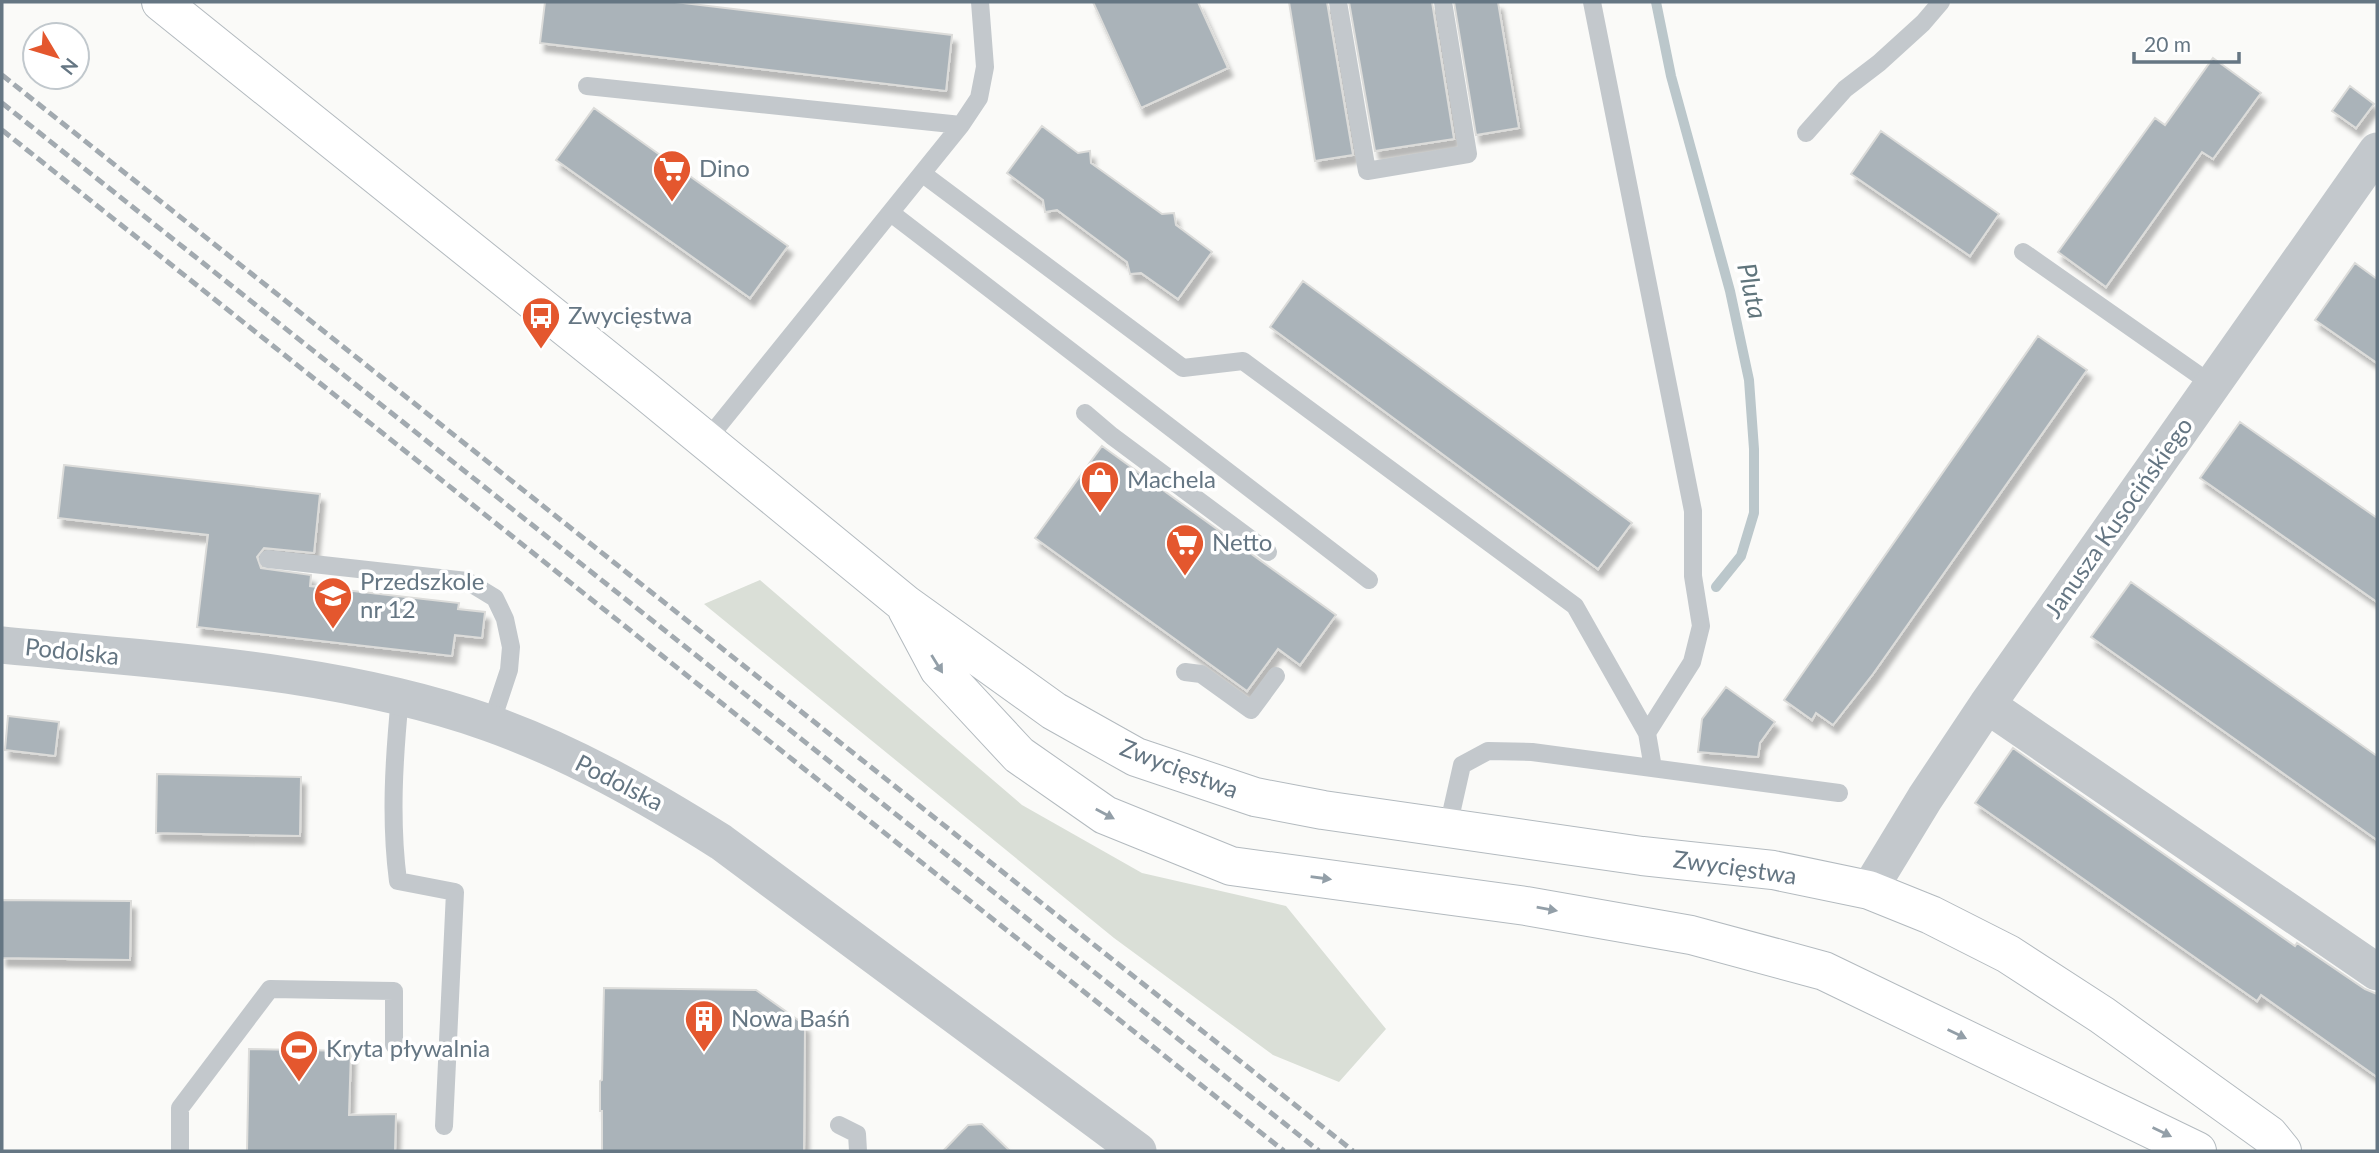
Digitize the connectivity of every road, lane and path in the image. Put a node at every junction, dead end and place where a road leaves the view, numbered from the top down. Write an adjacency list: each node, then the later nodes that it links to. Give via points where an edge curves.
1 (162, 2): 16 (main road, Zwycięstwa)
2 (980, 2): 8 (lane, via 985,67 979,98)
3 (1338, 2): 4 (lane, via 1367,171 1468,154)
4 (1443, 2)
5 (1592, 2): 27 (lane, via 1693,512 1693,576 1701,626 1692,662)
6 (1941, 2): 9 (lane, via 1879,64 1845,89)
7 (587, 86): 8 (lane)
8 (961, 125): 11 (lane)
9 (1806, 133)
10 (2377, 151): 14 (street, Janusza Kusocińskiego)
11 (922, 174): 12 (lane); 27 (lane, via 1182,368 1243,361 1575,606)
12 (891, 213): 16 (lane); 19 (lane)
13 (2023, 252): 14 (lane)
14 (2213, 385): 25 (street, Janusza Kusocińskiego)
15 (1085, 413): 17 (lane)
16 (706, 441): 20 (main road, Zwycięstwa)
17 (1268, 552)
18 (268, 559): 26 (lane, via 467,582 495,598 511,647 509,670)
19 (1369, 580)
20 (905, 604): 30 (main road, Zwycięstwa, via 1054,711 1136,757 1255,797); 40 (main road, one-way to 40, via 939,669 1019,755 1105,815 1231,866 1526,906 1691,935 1824,971)
21 (2, 645): 24 (street, Podolska, via 258,673)
22 (1185, 673): 23 (lane, via 1201,674 1251,710)
23 (1276, 676)
24 (400, 697): 26 (street, Podolska); 35 (lane, via 394,770 398,881 454,891)
25 (1987, 705): 31 (street, Janusza Kusocińskiego); 32 (street)
26 (491, 724): 39 (street, Podolska, via 555,750 663,805 721,842)
27 (1647, 733): 28 (lane)
28 (1653, 768): 29 (lane); 30 (lane, via 1532,752 1488,751 1462,765)
29 (1839, 793)
30 (1448, 827): 31 (main road, Zwycięstwa, via 1773,870)
31 (1869, 890): 36 (main road, Zwycięstwa, via 2008,954 2102,1015)
32 (2377, 972)
33 (394, 1045): 37 (lane, via 394,991 270,989 180,1108)
34 (839, 1125): 38 (lane, via 857,1134)
35 (444, 1126)
36 (2283, 1146)
37 (180, 1151)
38 (858, 1151)
39 (1138, 1151)
40 (2197, 1151)

